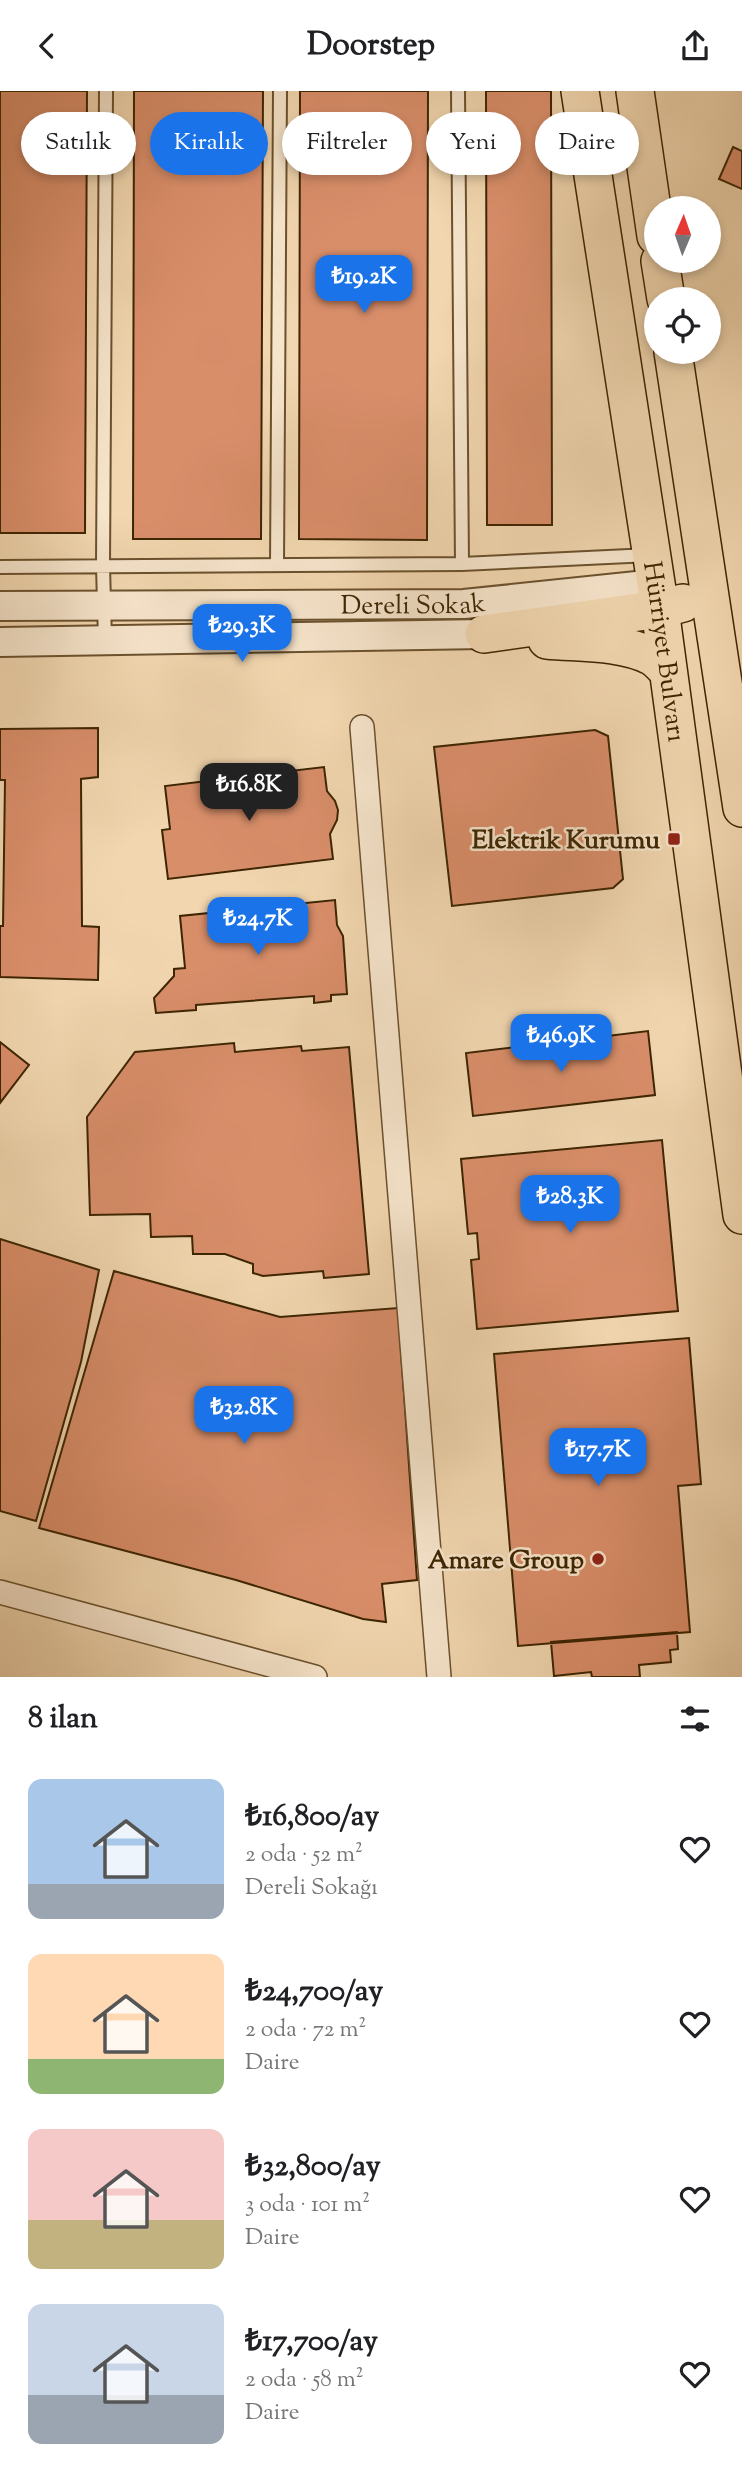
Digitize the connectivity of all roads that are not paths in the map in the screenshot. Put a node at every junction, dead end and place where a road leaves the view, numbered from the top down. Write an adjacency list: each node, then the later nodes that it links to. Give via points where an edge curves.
1 (106, 91): 11 (lane)
2 (280, 91): 9 (lane)
3 (458, 91): 8 (lane)
4 (580, 91): 12 (main road, Hürriyet Bulvarı)
5 (635, 91): 6 (main road)
6 (650, 196)
7 (675, 364): 13 (main road, Hürriyet Bulvarı)
8 (462, 564): 9 (lane); 12 (lane)
9 (277, 565): 11 (lane)
10 (0, 566): 11 (lane)
11 (103, 566): 15 (lane)
12 (655, 583): 13 (main road); 15 (street, Dereli Sokak, via 464,604); 16 (main road); 19 (main road, Hürriyet Bulvarı)
13 (711, 596): 21 (main road, Hürriyet Bulvarı)
14 (0, 606): 15 (street, Dereli Sokak)
15 (104, 606): 17 (lane)
16 (484, 634): 17 (street); 19 (main road, via 608,645 653,657)
17 (105, 641): 18 (street)
18 (0, 642)
19 (667, 670): 22 (main road, Hürriyet Bulvarı)
20 (362, 727): 26 (street)
21 (742, 808)
22 (738, 1150): 23 (main road, Hürriyet Bulvarı)
23 (742, 1215)
24 (0, 1592): 25 (street)
25 (314, 1677)
26 (439, 1677)

